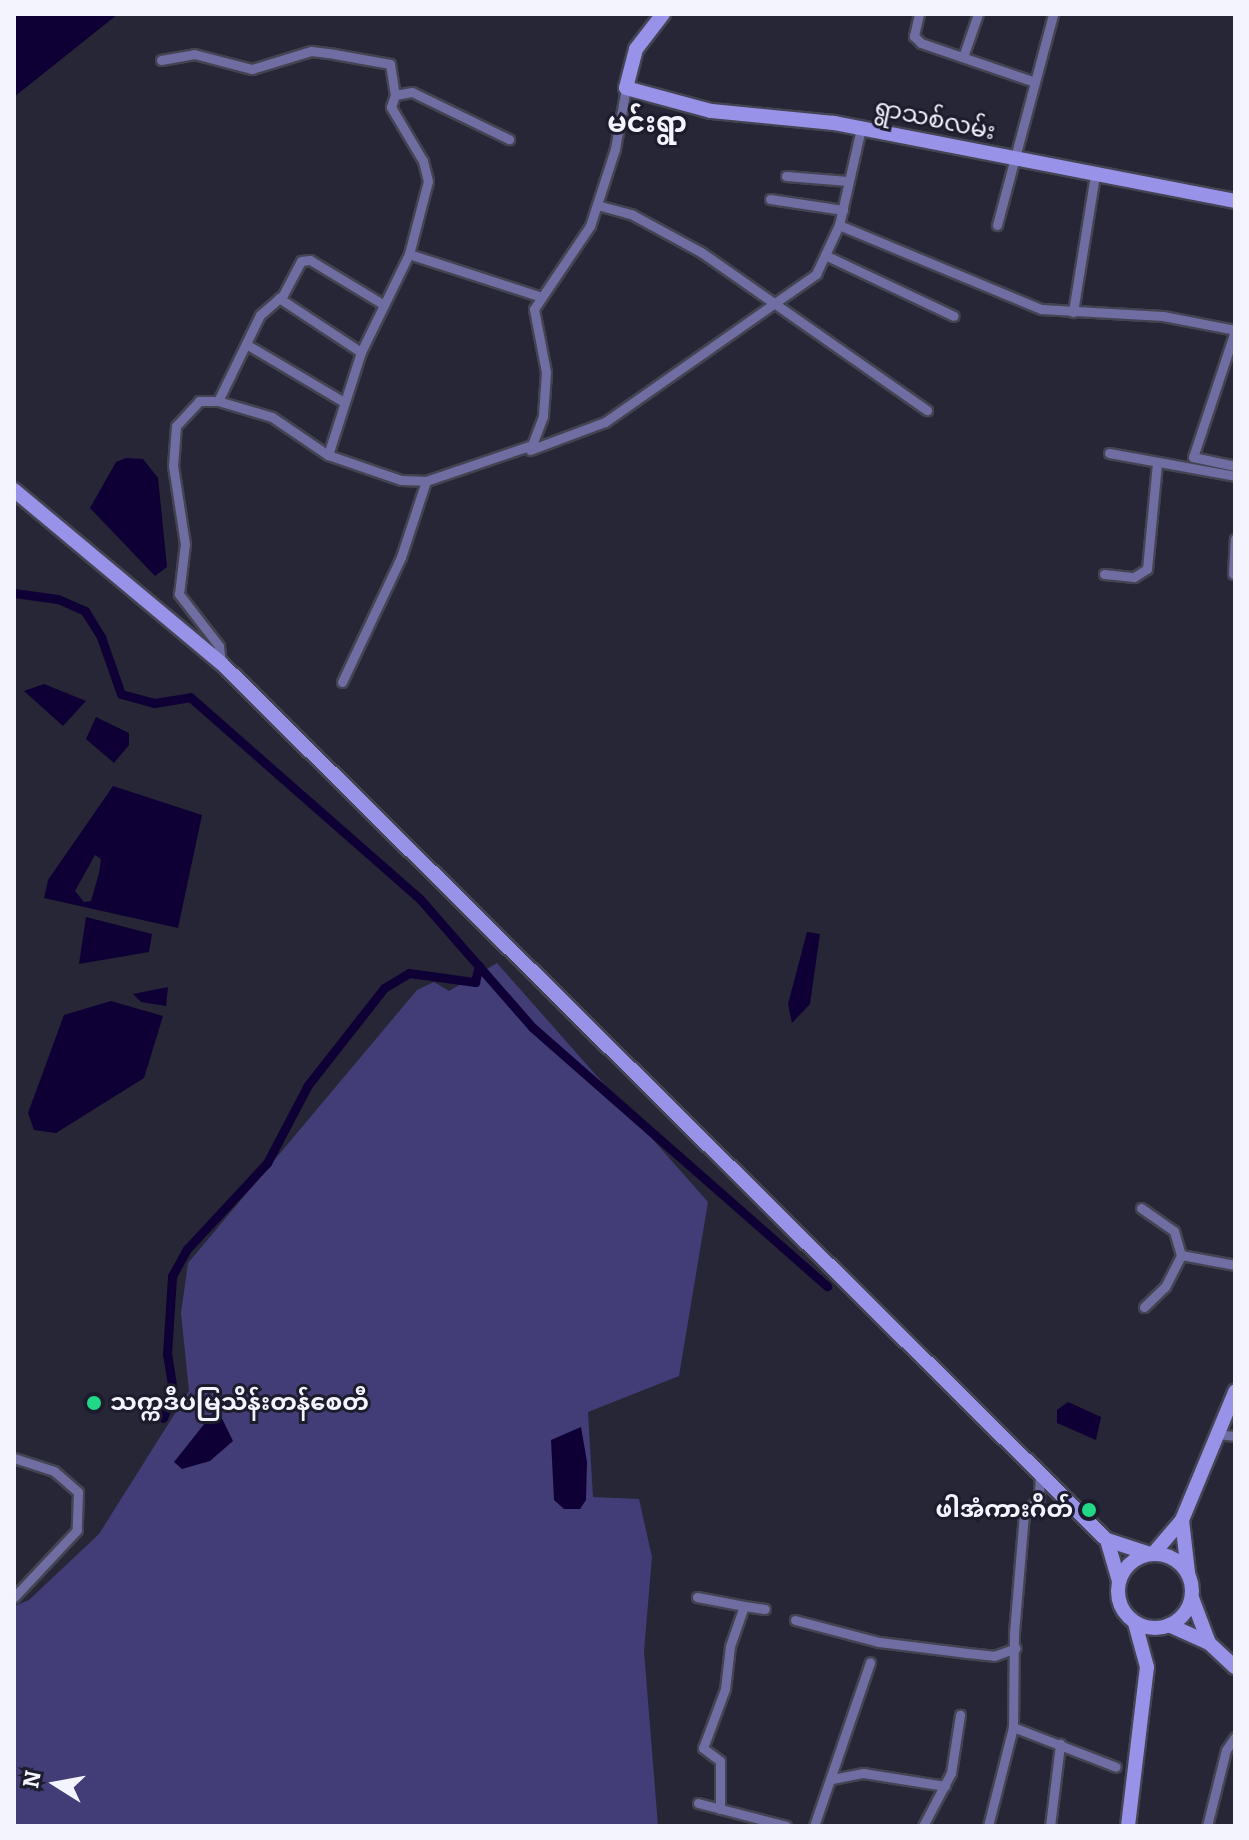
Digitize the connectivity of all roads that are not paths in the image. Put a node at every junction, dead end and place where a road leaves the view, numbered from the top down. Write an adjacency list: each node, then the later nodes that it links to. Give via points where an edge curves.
1 (663, 14): 8 (main road, via 636,49)
2 (919, 14): 5 (street, via 914,36 921,43)
3 (978, 14): 5 (street)
4 (1053, 14): 7 (street)
5 (963, 57): 7 (street)
6 (161, 60): 9 (street, via 194,54 252,69 311,51 334,54 390,64)
7 (1035, 82): 12 (street)
8 (626, 88): 10 (main road, ရွာသစ်လမ်း, via 711,111); 18 (street)
9 (395, 95): 11 (street, via 412,92); 22 (street, via 391,107 423,161 428,181)
10 (861, 128): 12 (main road, ရွာသစ်လမ်း); 15 (street)
11 (509, 139)
12 (1011, 158): 13 (main road, ရွာသစ်လမ်း); 21 (street)
13 (1095, 174): 17 (main road, ရွာသစ်လမ်း); 28 (street)
14 (786, 176): 15 (street)
15 (848, 181): 19 (street)
16 (770, 199): 19 (street)
17 (1235, 201)
18 (597, 205): 24 (street, via 563,272); 27 (street, via 631,214 675,237)
19 (843, 210): 20 (street)
20 (839, 225): 23 (street); 28 (street, via 1028,304)
21 (997, 225)
22 (409, 254): 24 (street); 26 (street)
23 (827, 256): 27 (street, via 816,274); 29 (street)
24 (541, 297): 37 (street, via 533,315 546,372 543,416 539,434)
25 (279, 298): 26 (street, via 305,260); 31 (street, via 260,315); 32 (street)
26 (381, 303): 32 (street)
27 (774, 306): 35 (street); 37 (street, via 605,422)
28 (1073, 312): 30 (street, via 1163,316)
29 (954, 316)
30 (1235, 330): 40 (street, via 1193,451 1196,460)
31 (246, 344): 33 (street); 34 (street)
32 (361, 352): 34 (street)
33 (218, 401): 38 (street, via 272,417); 47 (street, via 199,401 176,426 173,466 185,544 179,594 219,646)
34 (344, 402): 38 (street)
35 (927, 410)
36 (1109, 453): 39 (street)
37 (519, 454): 42 (street)
38 (328, 455): 42 (street, via 382,475)
39 (1157, 463): 41 (street); 45 (street, via 1147,569 1134,577)
40 (1235, 466)
41 (1235, 476)
42 (426, 481): 48 (street, via 401,557)
43 (14, 490): 47 (main road)
44 (1235, 539): 46 (street)
45 (1104, 574)
46 (1233, 574)
47 (221, 663): 57 (main road)
48 (342, 682)
49 (1141, 1208): 50 (street, via 1174,1231)
50 (1181, 1255): 51 (street); 52 (street, via 1165,1287)
51 (1235, 1265)
52 (1144, 1307)
53 (1235, 1392): 54 (main road)
54 (1218, 1434): 55 (street); 58 (main road)
55 (1235, 1436)
56 (14, 1458): 64 (street, via 54,1471 78,1492 77,1530)
57 (1040, 1473): 59 (main road); 72 (street, via 1039,1498 1024,1514)
58 (1182, 1520): 60 (main road); 61 (main road)
59 (1107, 1540): 60 (main road); 62 (main road, via 1120,1571)
60 (1151, 1554): 61 (main road, via 1179,1562); 62 (main road, via 1130,1564)
61 (1188, 1573): 63 (main road)
62 (1119, 1584): 69 (main road, via 1121,1606)
63 (1192, 1596): 70 (main road, via 1183,1616); 71 (main road)
64 (14, 1597)
65 (697, 1597): 66 (street)
66 (744, 1606): 67 (street); 84 (street, via 730,1646 725,1689 703,1748 720,1761)
67 (765, 1609)
68 (795, 1620): 72 (street, via 879,1642 994,1656)
69 (1135, 1623): 70 (main road); 74 (main road)
70 (1167, 1626): 71 (main road); 74 (main road)
71 (1209, 1643): 75 (main road)
72 (1016, 1648): 77 (street)
73 (870, 1662): 81 (street)
74 (1147, 1667): 90 (main road)
75 (1235, 1667)
76 (960, 1715): 82 (street)
77 (1013, 1727): 79 (street); 88 (street)
78 (1235, 1737): 91 (street, via 1226,1750)
79 (1060, 1744): 80 (street); 89 (street)
80 (1116, 1767)
81 (832, 1779): 82 (street, via 863,1773); 86 (street)
82 (945, 1786): 87 (street)
83 (698, 1803): 84 (street)
84 (720, 1809): 85 (street)
85 (786, 1826)
86 (814, 1826)
87 (923, 1826)
88 (988, 1826)
89 (1050, 1826)
90 (1128, 1826)
91 (1207, 1826)

